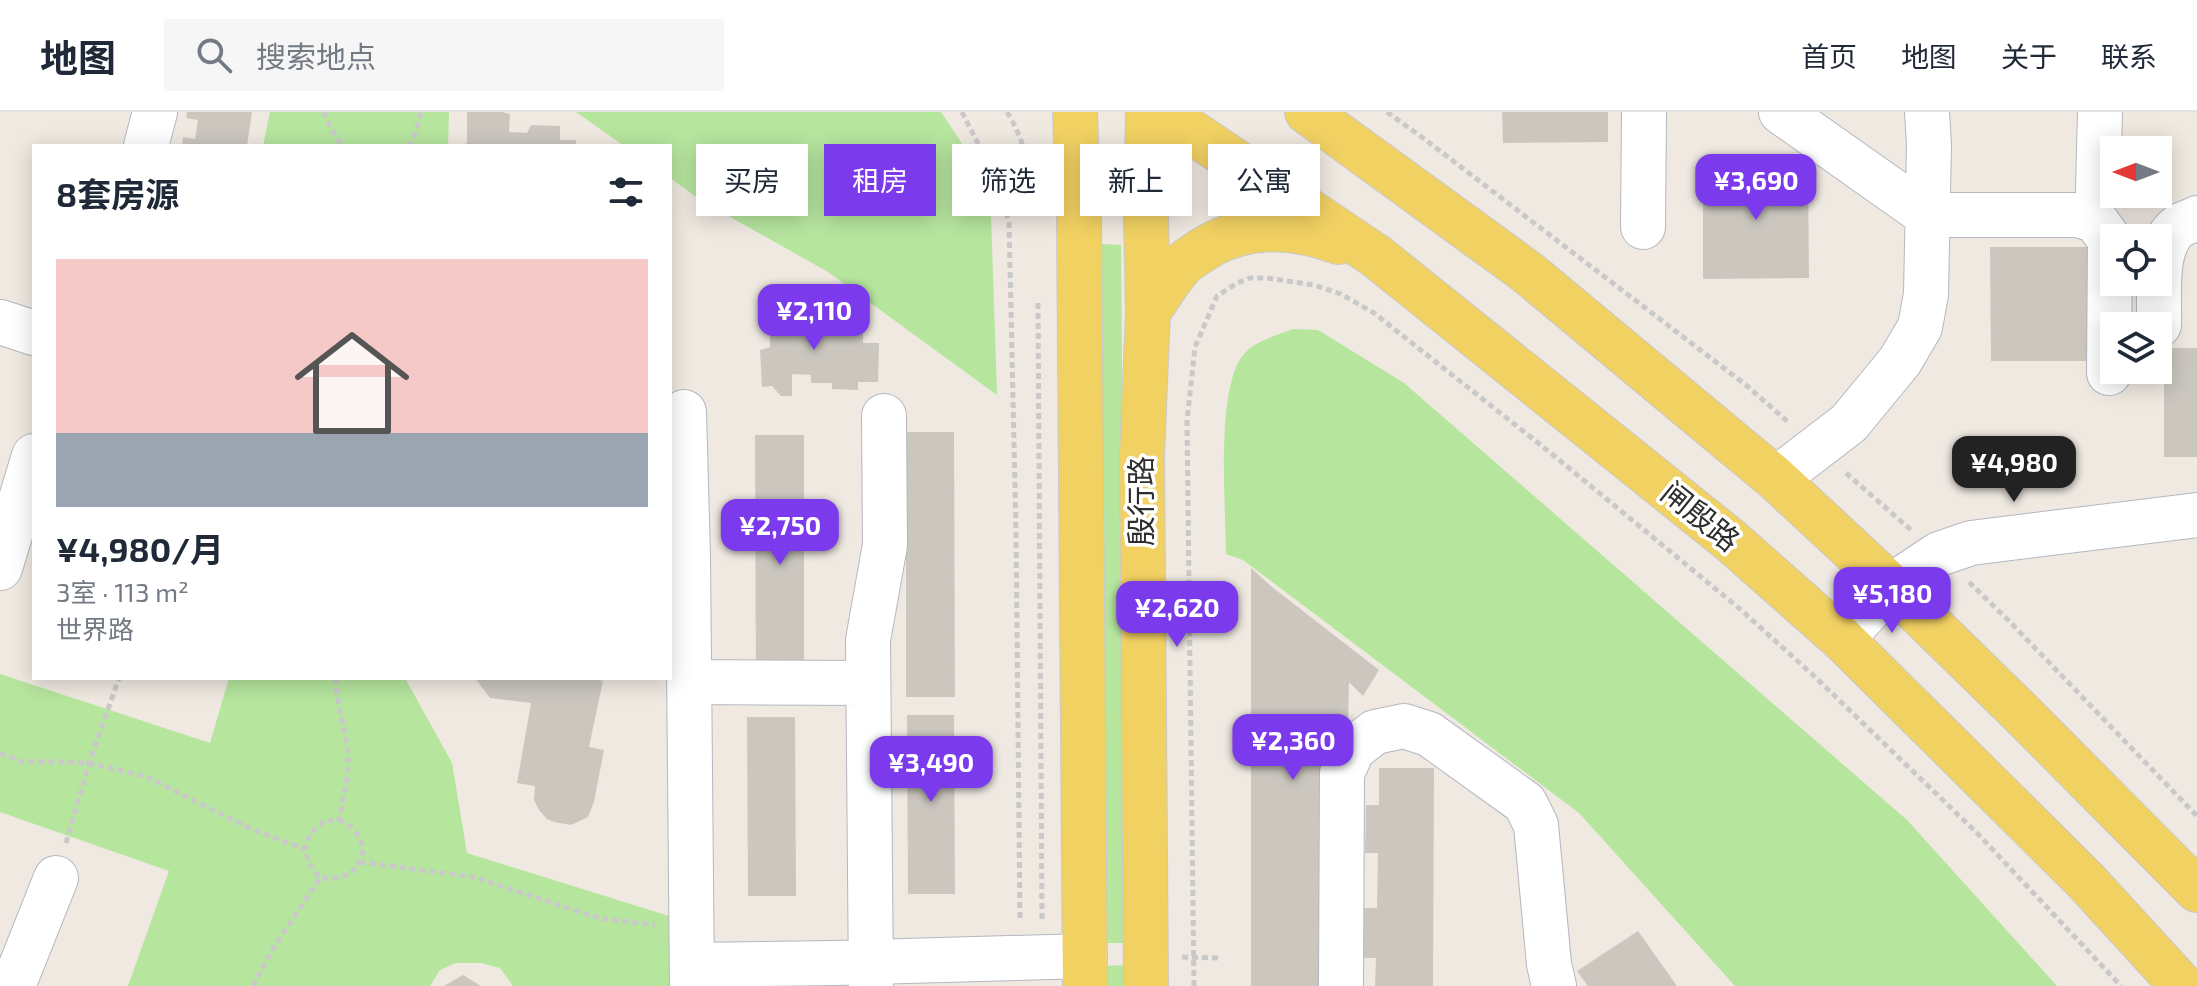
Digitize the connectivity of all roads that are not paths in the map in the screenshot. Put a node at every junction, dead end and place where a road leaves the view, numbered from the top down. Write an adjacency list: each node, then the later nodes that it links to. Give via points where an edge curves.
1 (155, 112): 10 (street)
2 (1075, 112): 35 (main road, 殷行路)
3 (1148, 112): 16 (main road, 殷行路)
4 (1162, 112): 15 (main road, 闸殷路)
5 (1307, 112): 24 (main road, via 1527,272)
6 (1644, 112): 14 (street)
7 (1781, 112): 12 (street)
8 (1927, 112): 12 (street)
9 (2100, 112): 11 (street)
10 (147, 144)
11 (2098, 189)
12 (1927, 215): 17 (street, via 2078,215 2096,221 2110,240); 24 (street, via 1920,327 1900,361 1849,423)
13 (2197, 218): 18 (street, via 2179,226 2164,244)
14 (1643, 227)
15 (1376, 256): 16 (main road, via 1316,234 1249,230 1216,241 1182,264); 29 (main road, 闸殷路, via 1730,540)
16 (1148, 312): 38 (main road, 殷行路, via 1142,455)
17 (2109, 312)
18 (2159, 312)
19 (0, 322): 20 (street)
20 (32, 332)
21 (684, 412): 25 (street)
22 (884, 416): 31 (street, via 885,545 868,640)
23 (32, 463): 27 (street)
24 (1776, 479): 28 (main road)
25 (678, 497): 30 (street)
26 (2189, 508): 28 (street, via 1971,543 1939,554)
27 (0, 568)
28 (1891, 586): 29 (street); 33 (main road)
29 (1842, 639): 41 (main road, 闸殷路, via 2086,881)
30 (689, 682): 31 (street); 34 (street)
31 (868, 683): 36 (street)
32 (56, 878): 37 (street)
33 (2197, 890)
34 (692, 960): 36 (street)
35 (1085, 971): 36 (street, via 1031,958)
36 (871, 974)
37 (13, 986)
38 (1146, 986)
39 (1341, 986): 40 (street, via 1342,773 1353,749 1375,732 1404,726 1429,734 1525,803 1532,814)
40 (1554, 986)
41 (2182, 986)

